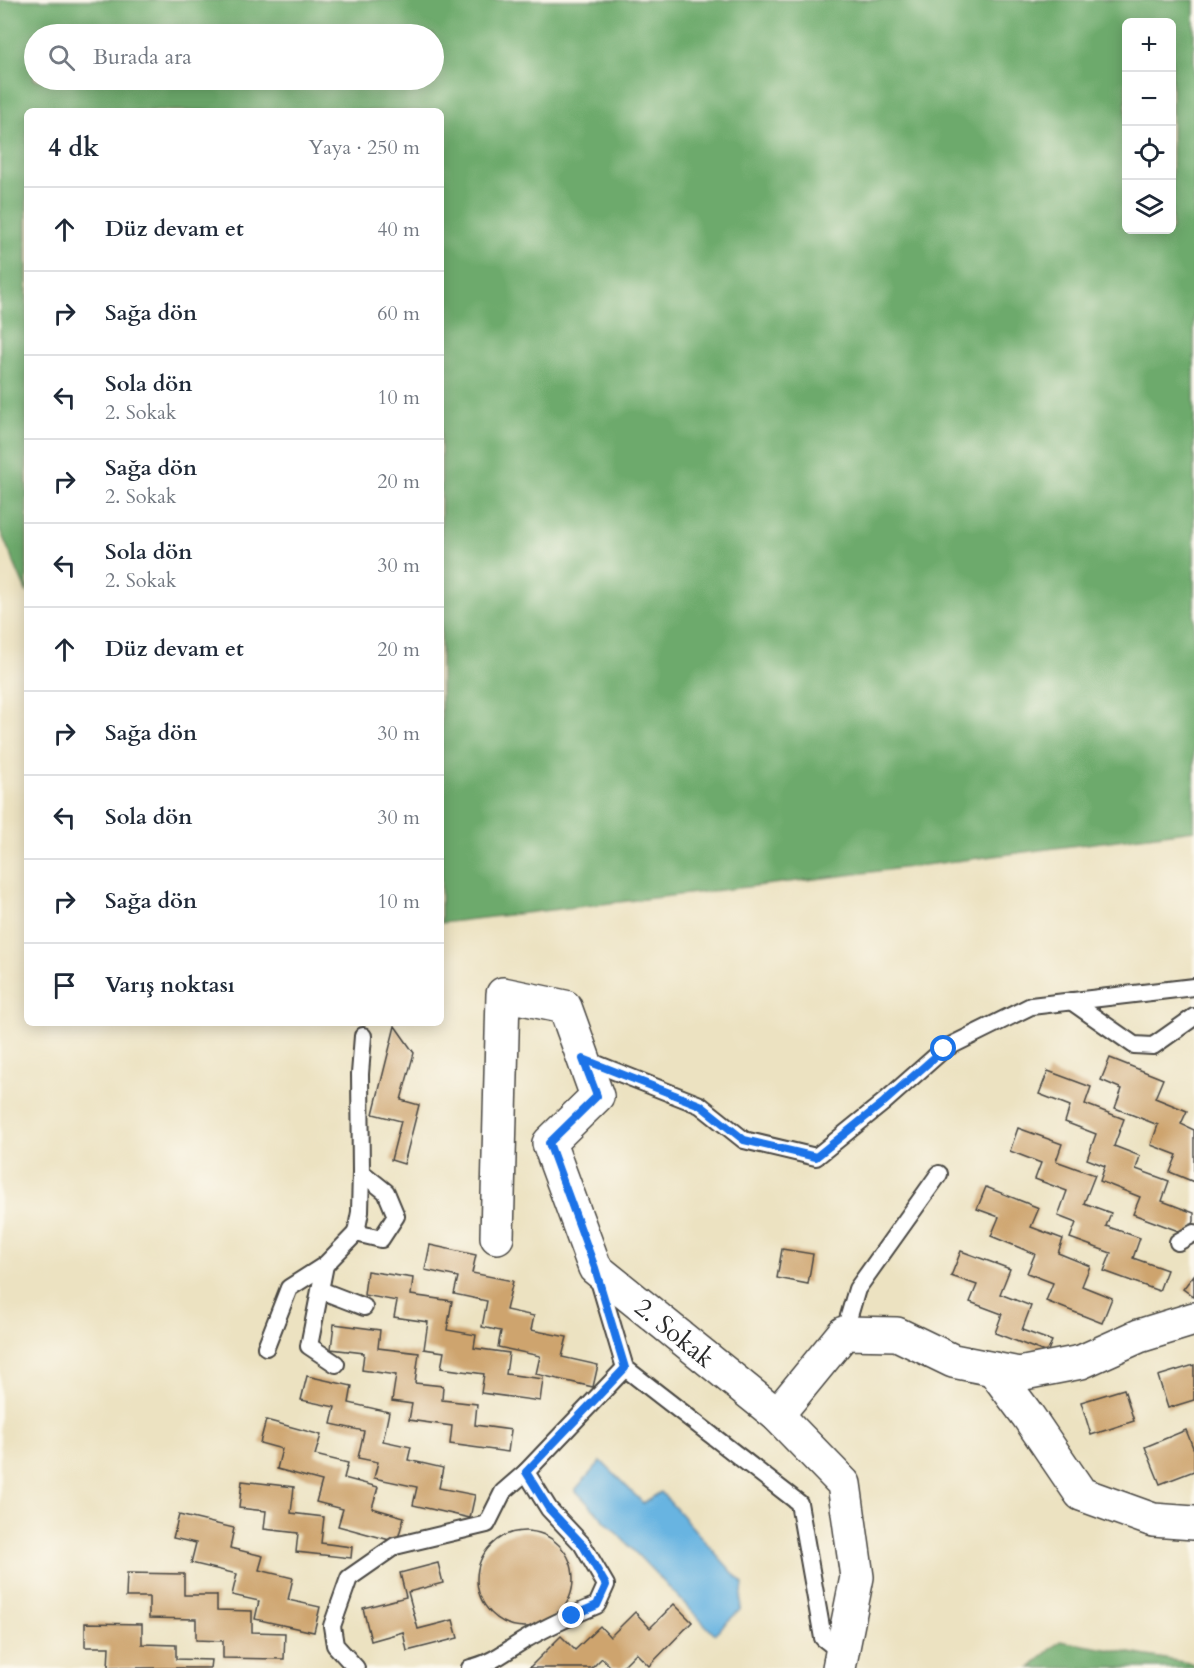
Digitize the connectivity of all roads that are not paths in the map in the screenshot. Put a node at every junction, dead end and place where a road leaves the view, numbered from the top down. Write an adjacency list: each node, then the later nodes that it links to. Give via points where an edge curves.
1 (1194, 987): 2 (lane)
2 (1071, 1001): 3 (lane, via 1134,1045 1153,1046); 5 (lane, via 1031,1006 944,1049 816,1157 744,1140 700,1105)
3 (1194, 1017)
4 (363, 1036): 6 (lane)
5 (583, 1059): 10 (street, via 565,1007 503,994); 13 (street, via 597,1096 549,1143)
6 (361, 1172): 8 (lane); 8 (lane, via 386,1192 396,1216 381,1239)
7 (939, 1174): 17 (lane, via 857,1289)
8 (356, 1233): 12 (lane)
9 (1194, 1233): 11 (lane)
10 (497, 1237)
11 (1178, 1242)
12 (325, 1265): 14 (lane); 18 (lane, via 289,1288)
13 (595, 1268): 20 (lane); 22 (street, 2. Sokak)
14 (320, 1290): 15 (lane); 19 (lane, via 309,1346)
15 (364, 1307)
16 (1194, 1319): 21 (street, via 1139,1336 1081,1362 1019,1374)
17 (844, 1333): 21 (street, via 897,1334 953,1361); 22 (street)
18 (266, 1347)
19 (336, 1364)
20 (625, 1368): 23 (lane); 25 (lane, via 799,1503 824,1638)
21 (993, 1369): 24 (street, via 1081,1494 1153,1520)
22 (777, 1415): 25 (street, 2. Sokak, via 844,1484 857,1577)
23 (526, 1472): 26 (lane, via 503,1492 487,1524 395,1546 349,1578 332,1626 335,1645); 27 (lane, via 549,1509 582,1544 606,1585 597,1605 529,1638 485,1665)
24 (1194, 1523)
25 (835, 1663)
26 (356, 1668)
27 (470, 1668)

